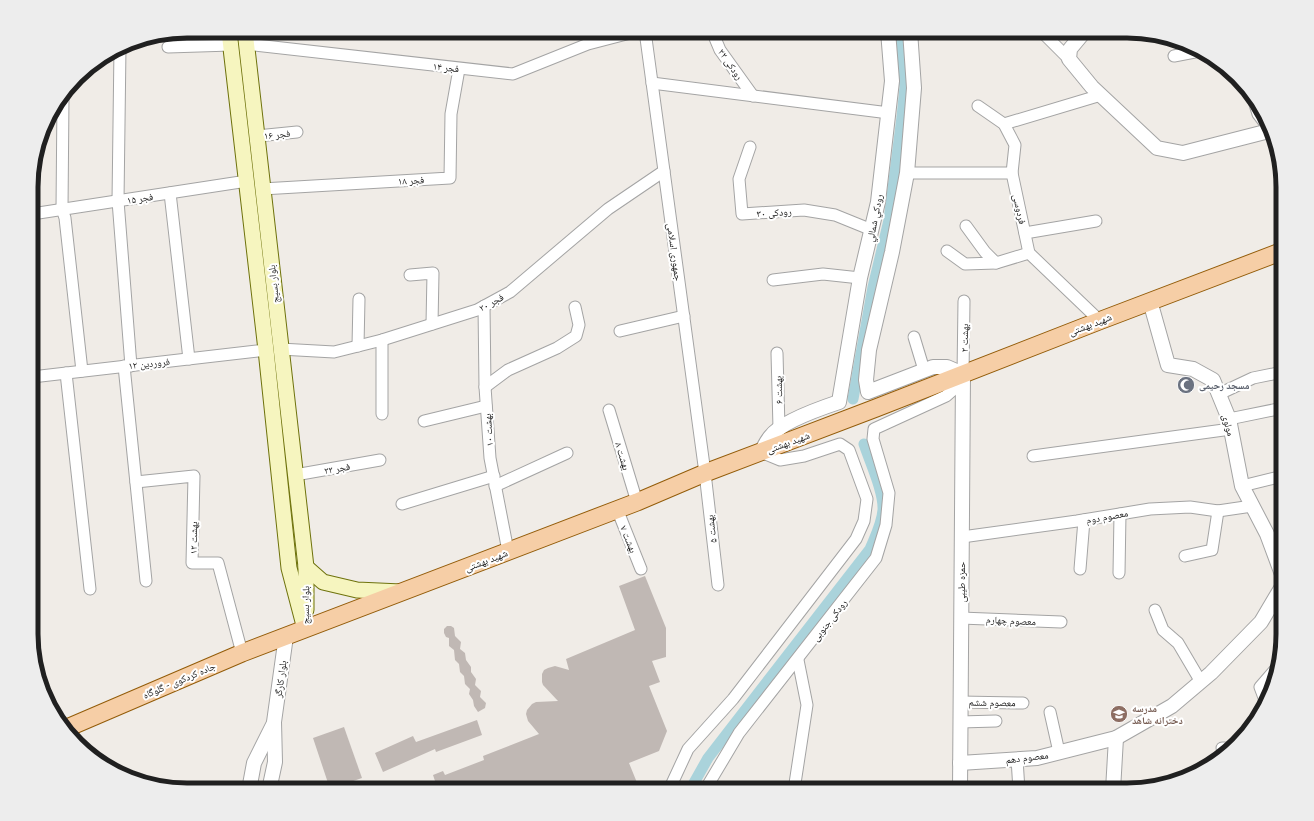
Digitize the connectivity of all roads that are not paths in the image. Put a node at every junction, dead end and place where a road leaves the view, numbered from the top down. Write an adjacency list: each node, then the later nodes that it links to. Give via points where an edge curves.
1 (230, 38): 10 (street); 30 (main road, بلوار بسیج)
2 (246, 38): 15 (street, فجر ۱۴); 25 (main road, بلوار بسیج)
3 (611, 38): 15 (street, فجر ۱۴, via 588,44 513,74)
4 (646, 38): 16 (street, جمهوری اسلامی)
5 (715, 38): 18 (street, رودکی ۲۲, via 720,50)
6 (889, 38): 21 (street, رودکي شمالي, via 892,81)
7 (910, 38): 28 (street, via 914,88)
8 (1048, 38): 14 (street)
9 (1079, 38): 14 (street, via 1070,49)
10 (168, 47)
11 (1192, 53): 13 (street)
12 (120, 54): 33 (street)
13 (1174, 56)
14 (1069, 59): 17 (street)
15 (459, 69): 31 (street, فجر ۱۸, via 451,114 450,178)
16 (652, 83): 18 (street); 27 (street, جمهوری اسلامی)
17 (1101, 95): 22 (street); 24 (street, via 1157,148 1183,153)
18 (753, 96): 21 (street)
19 (64, 103): 34 (street)
20 (978, 106): 22 (street)
21 (889, 114): 38 (street, رودکي شمالي)
22 (1004, 124): 29 (street, فردوسی, via 1014,145)
23 (297, 132): 25 (street, فجر ۱۶)
24 (1266, 132)
25 (257, 136): 31 (main road, بلوار بسیج)
26 (750, 147): 38 (street, رودکی ۳۰, via 740,179 742,214 804,210 835,215)
27 (664, 171): 50 (street, فجر ۲۰, via 608,208 510,292); 52 (street, جمهوری اسلامی)
28 (906, 172): 29 (street); 63 (street, via 892,252 869,350 866,380 868,392)
29 (1012, 173): 39 (street, فردوسی)
30 (247, 181): 32 (street, فجر ۱۵); 59 (main road, بلوار بسیج)
31 (262, 189): 59 (main road, بلوار بسیج)
32 (170, 193): 33 (street, فجر ۱۵); 61 (street)
33 (118, 201): 34 (street, فجر ۱۵); 62 (street)
34 (62, 209): 35 (street, فجر ۱۵); 64 (street, via 66,218)
35 (38, 213)
36 (1096, 222): 39 (street)
37 (966, 226): 43 (street)
38 (872, 230): 45 (street, رودکي شمالي)
39 (1025, 233): 41 (street, فردوسی)
40 (947, 251): 43 (street, via 965,264)
41 (1029, 253): 43 (street); 53 (street)
42 (1276, 253): 49 (main road, شهید بهشتی)
43 (996, 263)
44 (410, 276): 54 (street, via 433,273)
45 (860, 278): 46 (street, via 823,274); 77 (street, رودکي شمالي, via 838,402)
46 (773, 280)
47 (359, 299): 58 (street)
48 (964, 301): 68 (street, بهشت ۲)
49 (1150, 301): 53 (main road, شهید بهشتی); 70 (street, مولوی, via 1168,365 1193,369 1207,376 1213,380)
50 (484, 306): 54 (street, فجر ۲۰); 69 (street, بهشت ۱۰)
51 (575, 307): 69 (street, via 578,325 576,336 557,348 508,370)
52 (684, 316): 55 (street); 82 (street, جمهوری اسلامی)
53 (1099, 320): 68 (main road, شهید بهشتی)
54 (432, 324): 57 (street, فجر ۲۰)
55 (620, 331)
56 (914, 337): 63 (street)
57 (382, 340): 58 (street, فجر ۲۰); 74 (street)
58 (358, 346): 59 (street, فجر ۲۰, via 334,352)
59 (273, 350): 61 (street, ۱۲ فروردین); 83 (main road, بلوار بسیج); 111 (main road, بلوار بسیج)
60 (777, 353): 77 (street, بهشت ۶)
61 (188, 359): 62 (street, ۱۲ فروردین)
62 (127, 366): 64 (street, ۱۲ فروردین); 86 (street)
63 (924, 370): 68 (street, via 947,367)
64 (82, 371): 65 (street, ۱۲ فروردین)
65 (66, 373): 67 (street, ۱۲ فروردین); 105 (street)
66 (1276, 373): 70 (street, via 1253,378)
67 (38, 376)
68 (956, 377): 78 (main road, شهید بهشتی); 95 (street, حمزه طیبی); 113 (street, رودکی جنوبی, via 954,389 946,396 874,429 873,439 890,493 886,525 876,558)
69 (485, 387): 71 (street, بهشت ۱۰)
70 (1219, 394): 76 (street, مولوی)
71 (486, 406): 75 (street); 85 (street, بهشت ۱۰, via 490,458)
72 (610, 410): 88 (street, بهشت ۸)
73 (1276, 410): 76 (street)
74 (382, 414)
75 (424, 421)
76 (1230, 424): 80 (street); 87 (street, مولوی)
77 (779, 428): 78 (street, via 771,435)
78 (761, 452): 82 (main road, شهید بهشتی); 130 (street, via 780,460 804,456 840,444 849,450 867,499 864,521 856,539 732,699 688,749)
79 (567, 453): 85 (street)
80 (1033, 456)
81 (380, 460): 83 (street, فجر ۲۲)
82 (705, 473): 88 (main road, شهید بهشتی); 104 (street, بهشت ۵)
83 (295, 475): 99 (main road, بلوار بسیج)
84 (1276, 478): 87 (street)
85 (495, 481): 89 (street); 96 (street, بهشت ۱۰)
86 (136, 482): 103 (street); 112 (street, بهشت ۱۲, via 194,476 192,563 218,563)
87 (1242, 486): 90 (street, مولوی)
88 (637, 502): 91 (main road, شهید بهشتی)
89 (402, 504)
90 (1252, 506): 92 (street, معصوم دوم); 98 (street, مولوی, via 1267,534)
91 (617, 509): 96 (main road, شهید بهشتی); 100 (street, بهشت ۷)
92 (1218, 511): 93 (street, معصوم دوم, via 1190,507 1150,508); 97 (street, via 1212,550)
93 (1120, 514): 94 (street, معصوم دوم); 102 (street)
94 (1084, 520): 95 (street, معصوم دوم); 101 (street)
95 (962, 537): 109 (street, حمزه طیبی)
96 (508, 551): 107 (main road, شهید بهشتی)
97 (1185, 556)
98 (1276, 559)
99 (306, 567): 107 (main road, via 323,582 358,590); 111 (main road, بلوار بسیج)
100 (641, 569)
101 (1080, 569)
102 (1119, 573)
103 (146, 581)
104 (718, 585)
105 (90, 589)
106 (1276, 590): 115 (street, مولوی, via 1262,622)
107 (402, 592): 111 (main road, شهید بهشتی)
108 (1155, 610): 115 (street, via 1163,630 1178,643)
109 (961, 618): 110 (street, معصوم چهارم); 117 (street, حمزه طیبی)
110 (1061, 622)
111 (295, 633): 112 (main road, جاده کردکوی - گلوگاه); 121 (street, بلوار کارگر)
112 (242, 653): 123 (main road, جاده کردکوی - گلوگاه)
113 (798, 660): 131 (street, رودکی جنوبی, via 740,733); 132 (street, via 807,705)
114 (1270, 675): 116 (street, via 1260,687)
115 (1201, 682): 124 (street, مولوی, via 1172,706)
116 (1263, 695)
117 (960, 702): 118 (street, معصوم ششم); 122 (street, حمزه طیبی)
118 (1023, 703)
119 (1050, 712): 125 (street)
120 (996, 721): 122 (street)
121 (274, 722): 128 (street, بلوار کارگر, via 254,763); 129 (street, بلوار کارگر, via 275,762)
122 (960, 722): 127 (street, حمزه طیبی)
123 (70, 727)
124 (1116, 738): 125 (street, معصوم دهم); 135 (street)
125 (1059, 752): 126 (street, معصوم دهم, via 1037,758)
126 (1017, 759): 127 (street, معصوم دهم); 134 (street)
127 (960, 763): 133 (street, حمزه طیبی)
128 (250, 783)
129 (270, 783)
130 (673, 783)
131 (709, 783)
132 (795, 783)
133 (960, 783)
134 (1019, 783)
135 (1113, 783)

